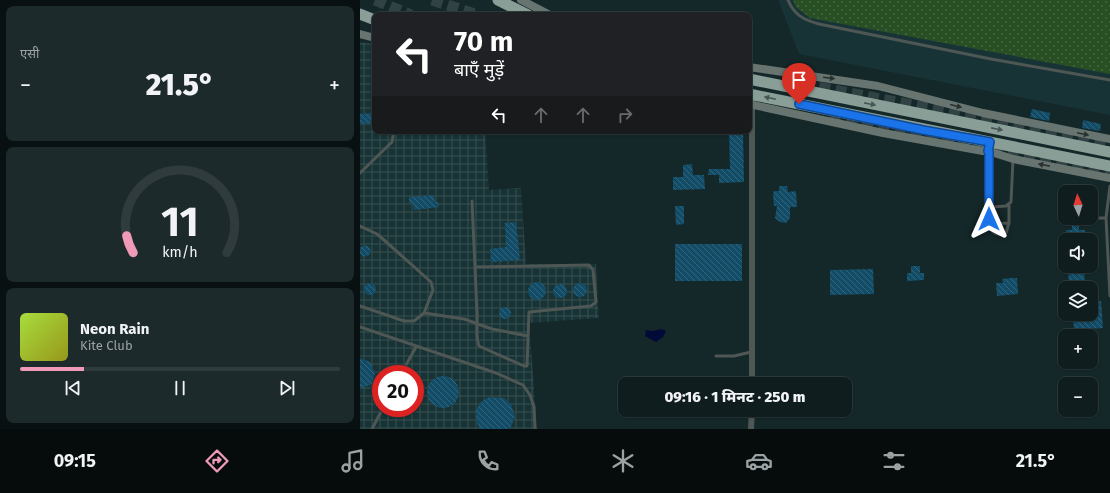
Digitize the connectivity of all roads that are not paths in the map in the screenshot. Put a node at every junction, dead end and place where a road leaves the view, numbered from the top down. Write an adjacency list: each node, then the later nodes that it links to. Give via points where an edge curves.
1 (498, 0): 4 (highway)
2 (521, 0): 5 (street)
3 (788, 0): 12 (lane, via 793,10 802,18 820,24)
4 (522, 12)
5 (544, 12)
6 (360, 14): 7 (highway)
7 (372, 19)
8 (360, 34): 9 (street)
9 (372, 37)
10 (752, 67): 16 (street, one-way to 16, via 878,86 982,113)
11 (752, 80): 18 (highway, one-way to 18)
12 (1110, 80)
13 (752, 99): 17 (highway, via 923,130)
14 (393, 134): 21 (lane, via 392,142)
15 (751, 134): 40 (street)
16 (1110, 139)
17 (989, 148): 19 (street); 20 (highway); 25 (lane)
18 (1110, 152)
19 (1012, 159): 22 (street, one-way to 19); 26 (lane)
20 (1110, 166)
21 (360, 174)
22 (1110, 178)
23 (1110, 186): 28 (lane)
24 (472, 201): 32 (lane)
25 (989, 204): 26 (lane, via 994,208); 30 (lane)
26 (1009, 205): 29 (lane)
27 (1098, 218): 28 (lane)
28 (1106, 218): 33 (lane)
29 (1009, 223): 30 (lane); 30 (lane, via 1006,232 998,234 992,232)
30 (989, 224)
31 (360, 226): 35 (lane, via 377,234 431,282 434,290)
32 (475, 266): 36 (lane); 38 (lane, via 592,267 596,299 594,305 529,312)
33 (1110, 296)
34 (360, 306): 35 (lane, via 404,321 414,321)
35 (424, 313): 36 (lane, via 464,319)
36 (478, 325): 38 (lane); 38 (lane, via 479,346 524,366 528,364)
37 (360, 327): 39 (lane)
38 (528, 336)
39 (416, 347): 42 (lane); 47 (lane, via 496,373 523,385 530,394 534,406)
40 (751, 352): 41 (lane, via 734,356); 43 (street)
41 (716, 356)
42 (406, 365)
43 (752, 377)
44 (378, 417): 46 (lane)
45 (752, 417): 48 (street)
46 (372, 429)
47 (535, 429)
48 (751, 429)

